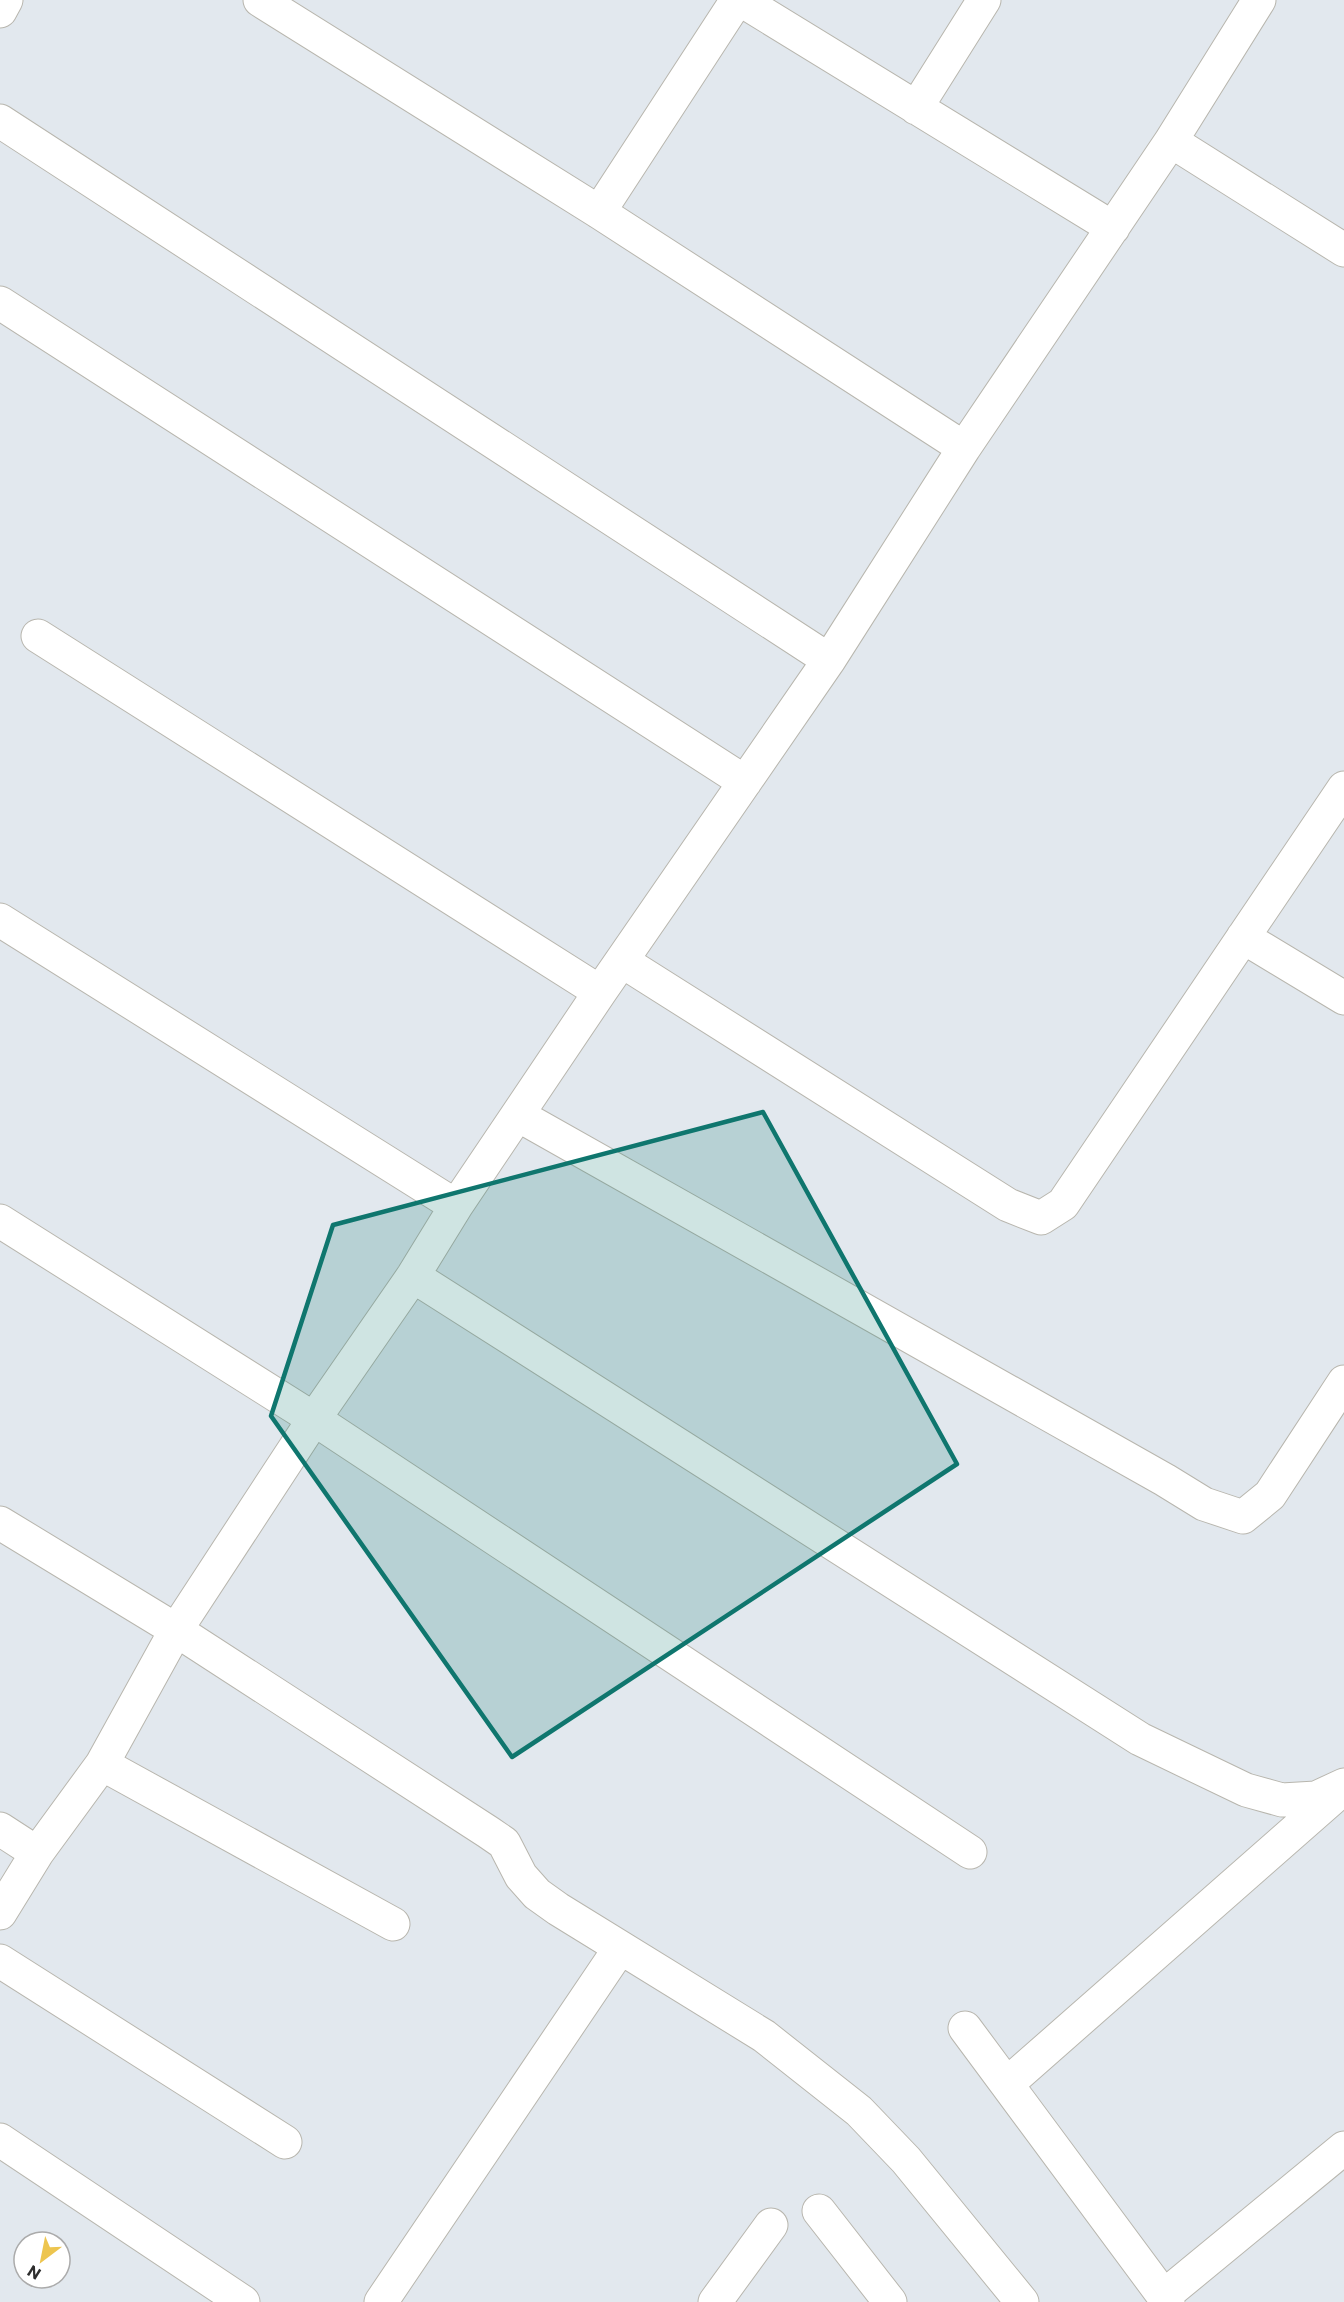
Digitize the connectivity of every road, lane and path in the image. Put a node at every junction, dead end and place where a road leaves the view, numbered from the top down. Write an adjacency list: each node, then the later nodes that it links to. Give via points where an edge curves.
1 (6, 0): 6 (street)
2 (260, 0): 10 (street)
3 (739, 0): 7 (street); 10 (street)
4 (984, 0): 7 (street)
5 (1259, 0): 9 (street)
6 (0, 11)
7 (916, 108): 11 (street)
8 (0, 121): 16 (street)
9 (1171, 141): 11 (street); 12 (street)
10 (599, 212): 14 (street)
11 (1113, 228): 14 (street)
12 (1344, 250)
13 (0, 303): 17 (street)
14 (964, 448): 16 (street)
15 (38, 636): 22 (street)
16 (829, 660): 17 (street)
17 (745, 782): 21 (street)
18 (1344, 788): 20 (street)
19 (0, 920): 25 (street)
20 (1243, 938): 21 (street, via 1064,1204 1041,1218 1008,1206); 23 (street)
21 (622, 961): 22 (street)
22 (600, 992): 24 (street)
23 (1344, 998)
24 (518, 1115): 25 (street); 28 (street, via 1204,1504 1243,1517 1270,1495)
25 (456, 1206): 27 (street)
26 (0, 1221): 29 (street)
27 (413, 1276): 29 (street); 33 (street, via 1140,1739 1246,1790 1282,1800 1316,1798)
28 (1344, 1382)
29 (314, 1419): 31 (street); 35 (street)
30 (0, 1523): 31 (street)
31 (176, 1630): 32 (street); 39 (street, via 504,1843 521,1876 537,1894)
32 (102, 1764): 36 (street); 38 (street)
33 (1344, 1786): 42 (street)
34 (0, 1829): 36 (street)
35 (970, 1852)
36 (37, 1853): 37 (street)
37 (0, 1913)
38 (393, 1924)
39 (620, 1948): 50 (street); 53 (street, via 764,2036 859,2111 906,2160)
40 (0, 1961): 44 (street)
41 (965, 2028): 42 (street)
42 (1007, 2084): 48 (street)
43 (0, 2140): 49 (street)
44 (285, 2142)
45 (1344, 2148): 48 (street)
46 (819, 2211): 52 (street)
47 (771, 2225): 51 (street)
48 (1166, 2299)
49 (243, 2302)
50 (381, 2302)
51 (715, 2302)
52 (890, 2302)
53 (1022, 2302)

